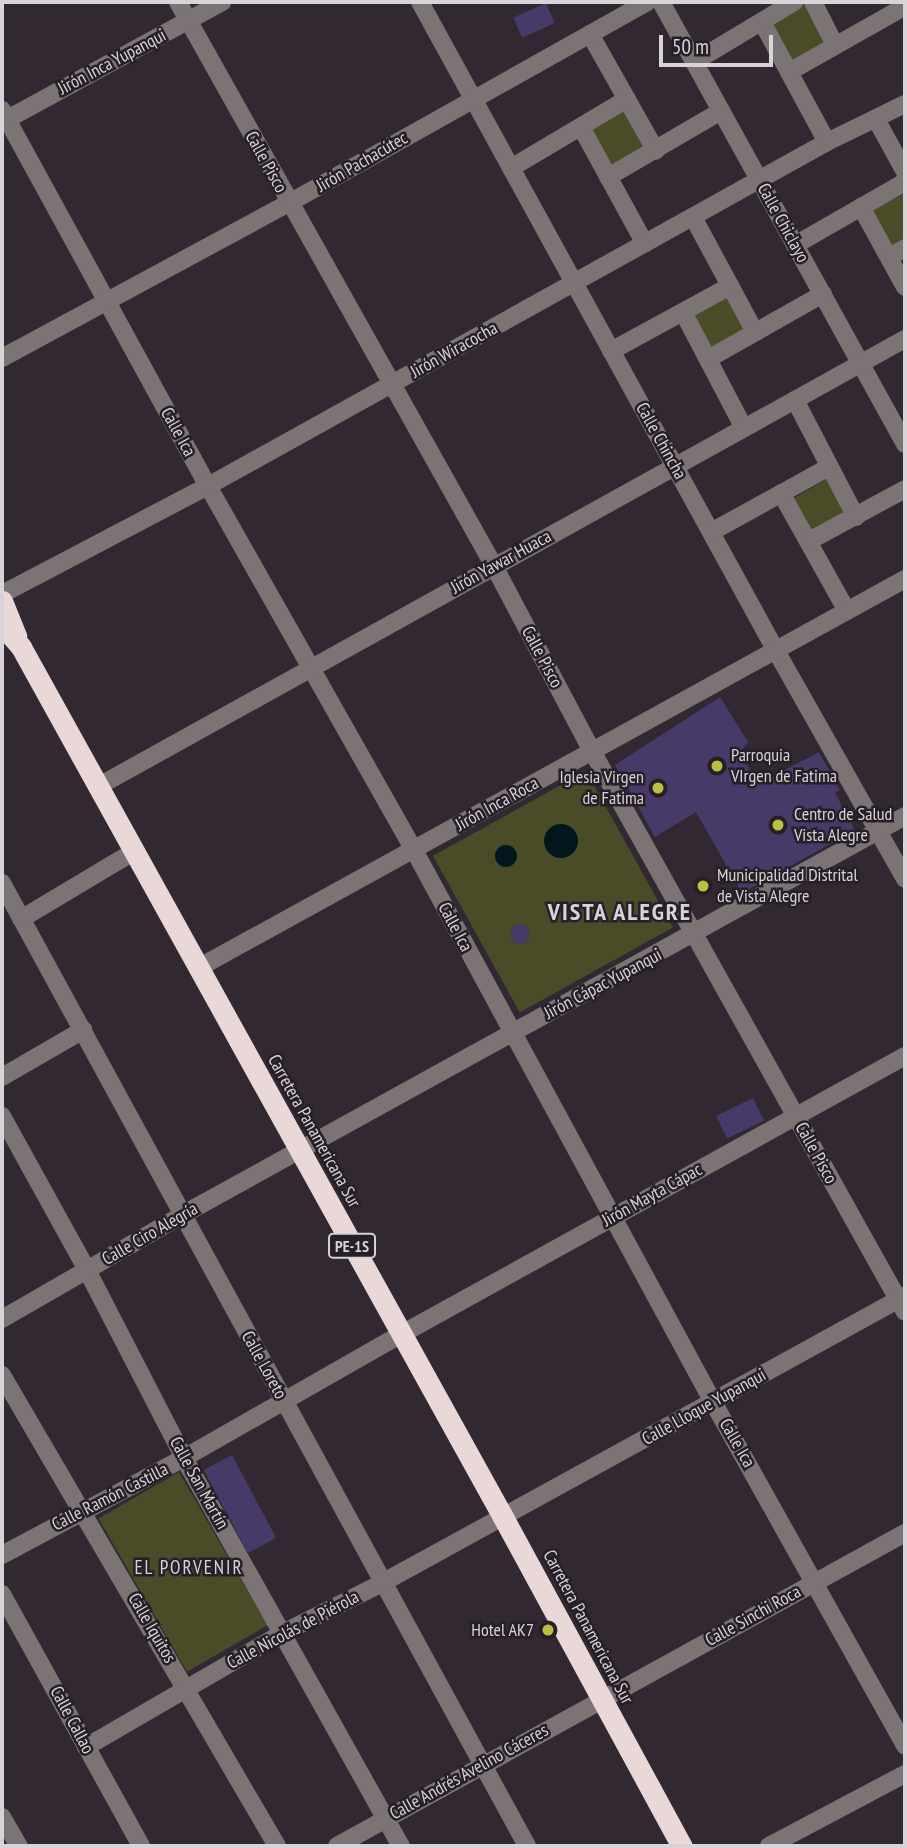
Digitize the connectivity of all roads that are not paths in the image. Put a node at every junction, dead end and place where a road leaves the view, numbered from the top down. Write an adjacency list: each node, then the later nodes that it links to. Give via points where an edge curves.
1 (178, 2): 9 (street, Calle Pisco)
2 (222, 2): 9 (street, Jirón Inca Yupanqui)
3 (420, 2): 15 (street, Calle Chincha)
4 (647, 2): 11 (street, Jirón Pachacútec)
5 (661, 2): 13 (street, Calle Chiclayo)
6 (794, 2): 10 (street)
7 (813, 2): 12 (street)
8 (903, 6): 12 (street)
9 (188, 21): 19 (street, Jirón Inca Yupanqui); 29 (street, Calle Pisco)
10 (762, 22): 13 (street); 14 (street)
11 (590, 34): 15 (street, Jirón Pachacútec); 16 (street)
12 (835, 45): 14 (street)
13 (694, 62): 18 (street, Calle Chiclayo)
14 (789, 72): 22 (street)
15 (474, 99): 24 (street, Calle Chincha); 29 (street, Jirón Pachacútec)
16 (627, 99): 21 (street); 23 (street)
17 (905, 104): 20 (street, Jirón Wiracocha)
18 (721, 111): 23 (street); 27 (street, Calle Chiclayo)
19 (3, 117): 40 (street, Calle Ica)
20 (876, 119): 22 (street, Jirón Wiracocha); 25 (street)
21 (580, 127): 24 (street); 26 (street)
22 (827, 142): 27 (street, Jirón Wiracocha)
23 (656, 151): 26 (street)
24 (511, 168): 36 (street, Calle Chincha)
25 (905, 172)
26 (608, 177): 32 (street)
27 (759, 181): 31 (street, Jirón Wiracocha); 33 (street, Calle Chiclayo)
28 (905, 182): 30 (street)
29 (289, 203): 40 (street, Jirón Pachacútec); 48 (street, Calle Pisco)
30 (861, 207): 33 (street); 35 (street)
31 (693, 217): 32 (street, Jirón Wiracocha); 37 (street)
32 (645, 244): 36 (street, Jirón Wiracocha)
33 (795, 245): 39 (street, Calle Chiclayo)
34 (905, 248): 35 (street)
35 (889, 257): 38 (street)
36 (574, 283): 44 (street, Calle Chincha); 48 (street, Jirón Wiracocha)
37 (730, 286): 41 (street); 42 (street)
38 (905, 287)
39 (823, 295): 42 (street); 47 (street, Calle Chiclayo)
40 (107, 302): 45 (street, Jirón Pachacútec); 54 (street, Calle Ica)
41 (683, 312): 44 (street); 46 (street)
42 (755, 332): 46 (street)
43 (905, 339): 47 (street, Jirón Yawar Huaca)
44 (611, 351): 52 (street, Calle Chincha)
45 (2, 358)
46 (708, 359): 50 (street)
47 (861, 363): 49 (street, Jirón Yawar Huaca); 51 (street, Calle Chiclayo)
48 (394, 384): 54 (street, Jirón Wiracocha); 60 (street, Calle Pisco)
49 (795, 400): 50 (street, Jirón Yawar Huaca); 53 (street)
50 (744, 428): 52 (street, Jirón Yawar Huaca)
51 (905, 444)
52 (675, 467): 58 (street, Calle Chincha); 60 (street, Jirón Yawar Huaca)
53 (830, 467): 56 (street); 57 (street)
54 (208, 486): 62 (street, Jirón Wiracocha); 68 (street, Calle Ica)
55 (905, 489): 57 (street)
56 (781, 494): 58 (street); 59 (street)
57 (856, 517): 59 (street)
58 (711, 532): 67 (street, Calle Chincha)
59 (809, 541): 64 (street)
60 (494, 566): 68 (street, Jirón Yawar Huaca); 69 (street, Calle Pisco)
61 (905, 579): 64 (street, Jirón Inca Roca)
62 (2, 594)
63 (2, 601): 66 (highway)
64 (847, 611): 67 (street, Jirón Inca Roca)
65 (2, 625): 66 (highway, Carretera Panamericana Sur / PE-1S)
66 (21, 648): 70 (highway, Carretera Panamericana Sur / PE-1S)
67 (775, 649): 69 (street, Jirón Inca Roca); 72 (street, Calle Chincha)
68 (310, 668): 70 (street, Jirón Yawar Huaca); 73 (street, Calle Ica)
69 (592, 751): 73 (street, Jirón Inca Roca); 78 (street, Calle Pisco)
70 (97, 787): 74 (highway, Carretera Panamericana Sur / PE-1S)
71 (905, 816): 72 (street, Jirón Cápac Yupanqui)
72 (878, 831): 75 (street, Calle Chincha); 78 (street, Jirón Cápac Yupanqui)
73 (414, 850): 79 (street, Jirón Inca Roca); 81 (street, Calle Ica)
74 (133, 852): 77 (street); 79 (highway, Carretera Panamericana Sur / PE-1S)
75 (905, 879)
76 (2, 883): 77 (street, Calle Loreto)
77 (22, 919): 80 (street, Calle Loreto)
78 (694, 935): 81 (street, Jirón Cápac Yupanqui); 84 (street, Calle Pisco)
79 (198, 968): 86 (highway, Carretera Panamericana Sur / PE-1S)
80 (83, 1030): 83 (street); 87 (street, Calle Loreto)
81 (511, 1033): 86 (street, Jirón Cápac Yupanqui); 88 (street, Calle Ica)
82 (905, 1056): 84 (street, Jirón Mayta Cápac)
83 (2, 1077)
84 (794, 1115): 88 (street, Jirón Mayta Cápac); 90 (street, Calle Pisco)
85 (2, 1116): 89 (street, Calle San Martín)
86 (301, 1152): 87 (street, Calle Ciro Alegría); 92 (highway, Carretera Panamericana Sur / PE-1S)
87 (182, 1215): 89 (street, Calle Ciro Alegría); 94 (street, Calle Loreto)
88 (613, 1217): 92 (street, Jirón Mayta Cápac); 95 (street, Calle Ica)
89 (87, 1270): 91 (street, Calle Ciro Alegría); 96 (street, Calle San Martín)
90 (903, 1303): 95 (street, Calle Lloque Yupanqui)
91 (2, 1319)
92 (400, 1335): 94 (street, Calle Ramón Castilla); 98 (highway, Carretera Panamericana Sur / PE-1S)
93 (2, 1375): 97 (street, Calle Iquitos)
94 (284, 1401): 96 (street, Calle Ramón Castilla); 102 (street, Calle Loreto)
95 (713, 1402): 98 (street, Calle Lloque Yupanqui); 101 (street, Calle Ica)
96 (184, 1458): 97 (street, Calle Ramón Castilla); 104 (street, Calle San Martín)
97 (83, 1509): 100 (street, Calle Ramón Castilla); 105 (street, Calle Iquitos)
98 (503, 1517): 102 (street, Calle Nicolás de Piérola); 106 (highway, Carretera Panamericana Sur / PE-1S)
99 (905, 1533): 101 (street, Calle Sinchi Roca)
100 (2, 1555)
101 (816, 1582): 106 (street, Calle Sinchi Roca); 107 (street, Calle Ica)
102 (382, 1583): 104 (street, Calle Nicolás de Piérola); 109 (street, Calle Loreto)
103 (2, 1594): 108 (street, Calle Callao)
104 (283, 1633): 105 (street, Calle Nicolás de Piérola); 112 (street, Calle San Martín)
105 (187, 1688): 108 (street, Calle Nicolás de Piérola); 115 (street, Calle Iquitos)
106 (601, 1699): 109 (street, Calle Andrés Avelino Cáceres); 119 (highway, Carretera Panamericana Sur / PE-1S)
107 (905, 1745)
108 (86, 1747): 114 (street, Calle Callao)
109 (481, 1766): 112 (street, Calle Andrés Avelino Cáceres); 118 (street, Calle Loreto)
110 (905, 1774): 120 (street)
111 (2, 1817): 113 (street)
112 (386, 1818): 116 (street, Calle Andrés Avelino Cáceres); 117 (street, Calle San Martín)
113 (19, 1846)
114 (141, 1846)
115 (277, 1846)
116 (337, 1846)
117 (401, 1846)
118 (527, 1846)
119 (681, 1846)
120 (769, 1846)

